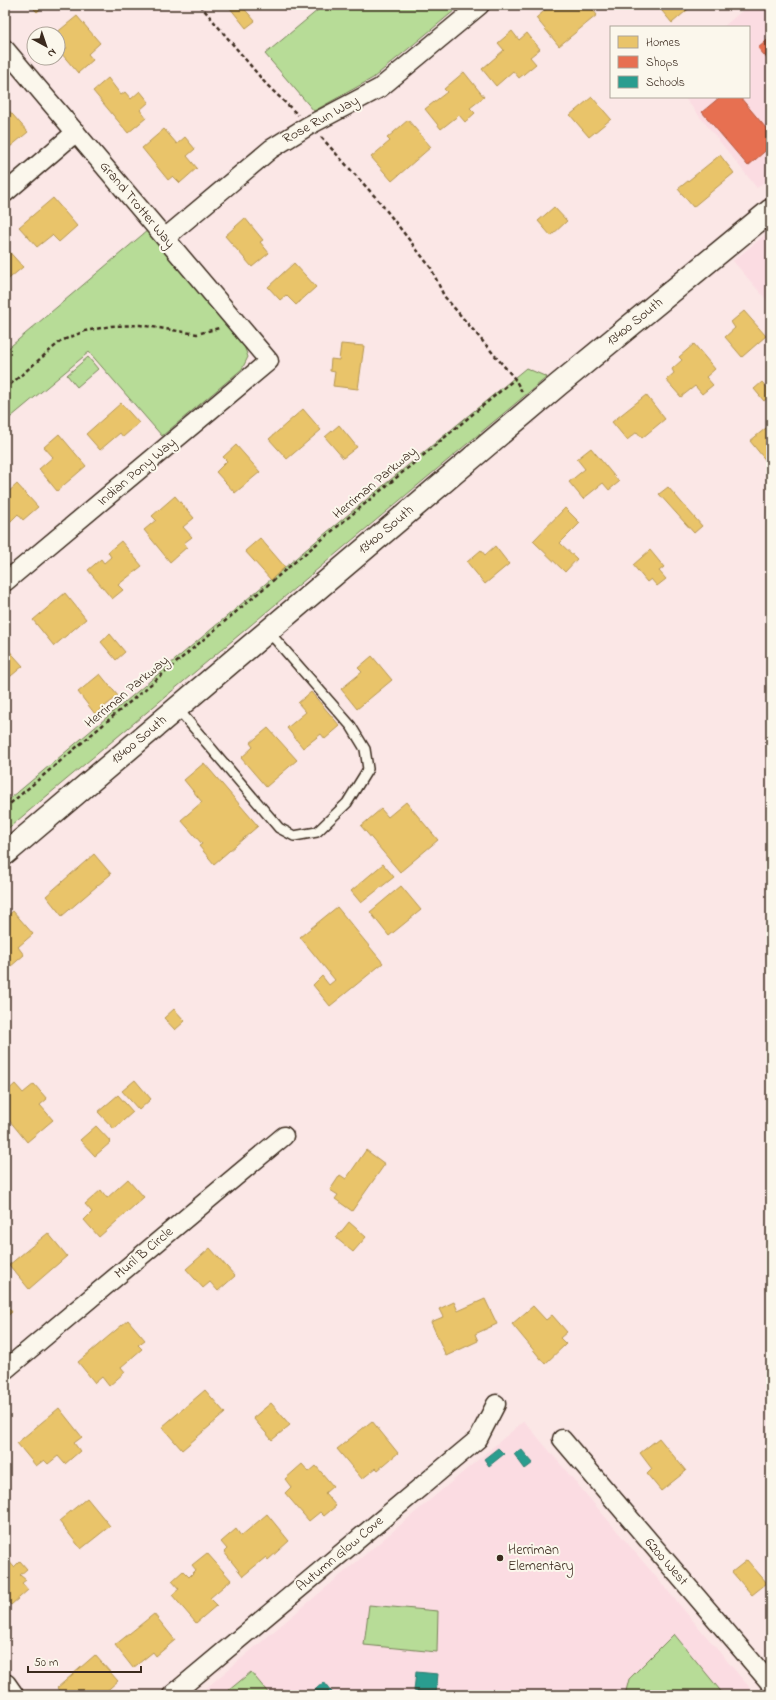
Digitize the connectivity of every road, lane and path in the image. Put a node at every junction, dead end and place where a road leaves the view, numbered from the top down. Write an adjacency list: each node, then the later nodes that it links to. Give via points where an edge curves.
1 (200, 5): 4 (path, via 266,84 298,113)
2 (480, 5): 9 (street, Rose Run Way, via 380,88 308,126 271,149)
3 (5, 49): 5 (street, Grand Trotter Way)
4 (299, 118)
5 (76, 132): 7 (street); 9 (street, Grand Trotter Way)
6 (316, 132): 12 (path, via 379,200 431,268 444,296)
7 (5, 193)
8 (771, 210): 16 (main road, 13400 South)
9 (165, 238): 11 (street, Grand Trotter Way)
10 (221, 327): 13 (path, via 198,334 140,325 111,326 85,331 60,342)
11 (268, 361): 15 (street, Indian Pony Way)
12 (515, 380): 14 (path); 18 (path, Herriman Parkway, via 290,566)
13 (5, 389)
14 (522, 392)
15 (5, 582)
16 (268, 631): 17 (main road, 13400 South); 17 (lane, via 351,726 365,749 368,769 347,803 317,832 294,836 279,828)
17 (177, 708): 19 (main road, 13400 South)
18 (5, 808)
19 (5, 854)
20 (284, 1136): 21 (street, Muril B Circle)
21 (5, 1370)
22 (496, 1404): 27 (street, Autumn Glow Cove, via 478,1439)
23 (562, 1439): 24 (street, 6200 West)
24 (771, 1684)
25 (5, 1685): 26 (main road)
26 (12, 1695)
27 (172, 1695)

